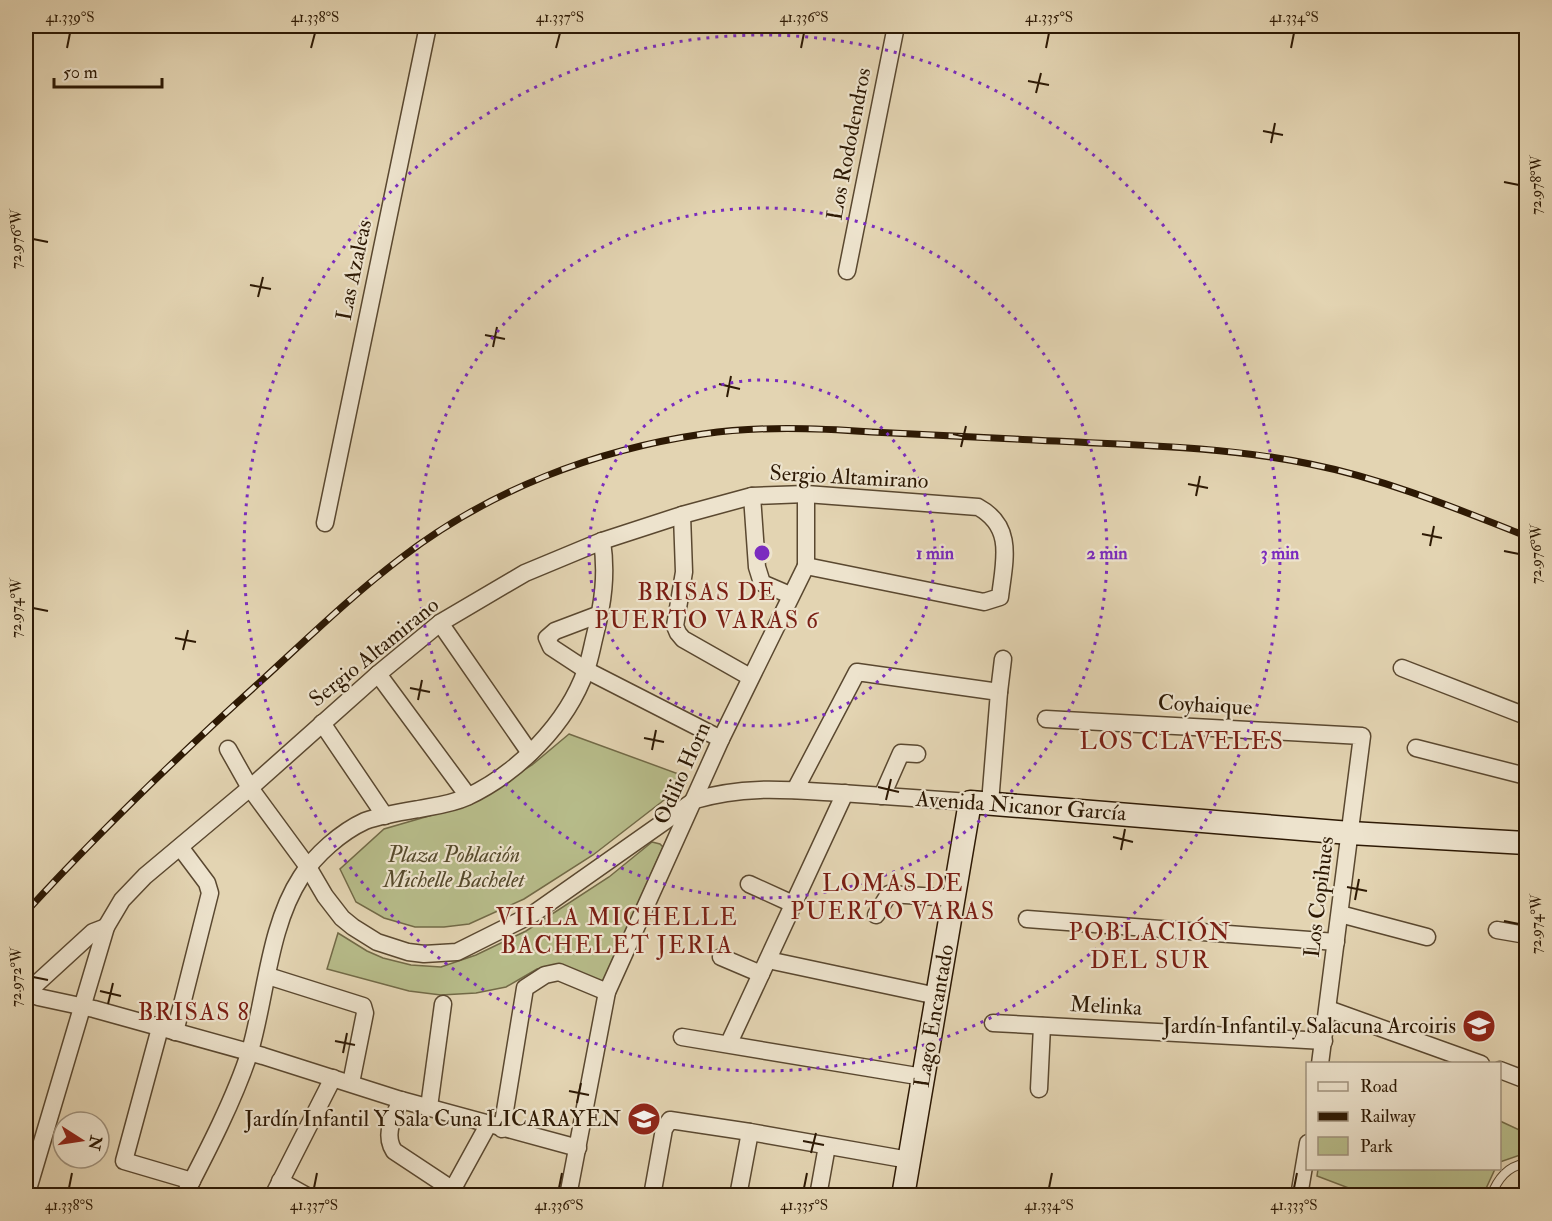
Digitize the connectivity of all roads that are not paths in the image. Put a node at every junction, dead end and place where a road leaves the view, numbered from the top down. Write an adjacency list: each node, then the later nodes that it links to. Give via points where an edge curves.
1 (428, 26): 7 (street, Las Azaleas)
2 (896, 26): 3 (street, Los Rododendros)
3 (847, 271)
4 (806, 494): 5 (street, Sergio Altamirano); 9 (street); 9 (street, Sergio Altamirano, via 978,507 1000,525 1005,552 1000,597 984,602)
5 (752, 496): 6 (street, Sergio Altamirano); 10 (street, via 757,567 762,583)
6 (682, 515): 8 (street, Sergio Altamirano); 17 (street, via 684,572 675,626 682,639)
7 (325, 523)
8 (602, 541): 11 (street, via 605,582); 12 (street, Sergio Altamirano, via 525,573)
9 (806, 566): 10 (street, Odilio Horn)
10 (790, 596): 17 (street, Odilio Horn)
11 (600, 614): 15 (street); 15 (street, via 555,630 547,638 551,647)
12 (440, 623): 16 (street, Sergio Altamirano); 26 (street)
13 (1003, 659): 18 (street)
14 (1402, 668): 19 (street)
15 (586, 670): 23 (street); 26 (street, via 562,714)
16 (378, 674): 21 (street, Sergio Altamirano); 32 (street)
17 (750, 677): 23 (street, Odilio Horn)
18 (999, 692): 30 (street, via 857,672); 35 (street)
19 (1527, 716)
20 (1046, 719): 22 (street, Coyhaique)
21 (322, 723): 29 (street, Sergio Altamirano); 36 (street)
22 (1362, 736): 38 (street, Los Copihues)
23 (721, 739): 34 (street, Odilio Horn)
24 (1416, 748): 28 (street)
25 (228, 749): 29 (street, Avenida Nicanor García)
26 (530, 753): 32 (street)
27 (917, 754): 33 (street, via 901,753)
28 (1527, 776)
29 (250, 788): 41 (street, Sergio Altamirano); 42 (street, Avenida Nicanor García)
30 (795, 790): 31 (street, Avenida Nicanor García); 34 (street, Avenida Nicanor García, via 742,789)
31 (845, 793): 33 (street, Avenida Nicanor García); 45 (street)
32 (468, 796): 36 (street)
33 (882, 796): 35 (street, Avenida Nicanor García)
34 (695, 800): 37 (street, Avenida Nicanor García); 40 (street, Odilio Horn)
35 (980, 802): 38 (street, Avenida Nicanor García); 44 (street, Lago Encantado)
36 (385, 816): 42 (street, via 346,833)
37 (652, 831): 40 (street, via 666,832); 42 (street, Avenida Nicanor García, via 533,914 457,952 441,954 408,952 364,936 333,907)
38 (1350, 833): 39 (street, Avenida Nicanor García); 46 (street, Los Copihues)
39 (1527, 843)
40 (675, 845): 57 (street, Odilio Horn)
41 (180, 848): 49 (street, Sergio Altamirano, via 122,900); 64 (street, via 207,883 210,893)
42 (308, 867): 56 (street, via 282,918)
43 (749, 884): 45 (street)
44 (954, 898): 47 (street, via 889,894); 58 (street, Lago Encantado)
45 (793, 904): 55 (street)
46 (1340, 914): 52 (street); 53 (street, Los Copihues)
47 (876, 915)
48 (1027, 919): 53 (street)
49 (106, 927): 60 (street, Sergio Altamirano); 60 (street, via 93,932 34,986 38,997)
50 (1497, 930): 51 (street)
51 (1527, 935)
52 (1427, 937)
53 (1336, 942): 61 (street, Los Copihues)
54 (721, 957): 55 (street)
55 (764, 967): 58 (street); 67 (street)
56 (268, 975): 68 (street); 75 (street, via 363,1006 365,1013)
57 (607, 992): 79 (street, via 559,972 545,975 525,988); 82 (street, Odilio Horn)
58 (937, 996): 72 (street, Lago Encantado)
59 (443, 1004): 78 (street)
60 (84, 1006): 64 (street); 89 (street, Sergio Altamirano)
61 (1328, 1009): 66 (street, Los Copihues); 70 (street)
62 (993, 1023): 63 (street, Melinka)
63 (1042, 1026): 66 (street, Melinka); 76 (street)
64 (168, 1030): 68 (street); 86 (street, via 124,1161)
65 (682, 1037): 67 (street)
66 (1324, 1041): 69 (street, Los Copihues)
67 (729, 1043): 72 (street)
68 (249, 1052): 73 (street); 86 (street)
69 (1320, 1062)
70 (1475, 1062)
71 (1501, 1070): 74 (street)
72 (924, 1077): 84 (street, Lago Encantado)
73 (333, 1078): 75 (street); 87 (street)
74 (1527, 1080)
75 (351, 1083): 77 (street)
76 (1039, 1089)
77 (401, 1100): 78 (street); 88 (street, via 389,1132 390,1145 398,1155)
78 (429, 1107): 79 (street)
79 (495, 1127): 82 (street); 88 (street)
80 (750, 1132): 81 (street); 92 (street, via 670,1120 664,1129); 93 (street)
81 (827, 1146): 84 (street); 94 (street)
82 (578, 1148): 91 (street, Odilio Horn)
83 (1306, 1156): 96 (street)
84 (909, 1160): 95 (street, Lago Encantado)
85 (1527, 1163): 97 (lane, via 1503,1174)
86 (188, 1188)
87 (276, 1188): 90 (street)
88 (454, 1193)
89 (26, 1196)
90 (307, 1196)
91 (568, 1196)
92 (652, 1196)
93 (738, 1196)
94 (818, 1196)
95 (903, 1196)
96 (1299, 1196)
97 (1491, 1196)

